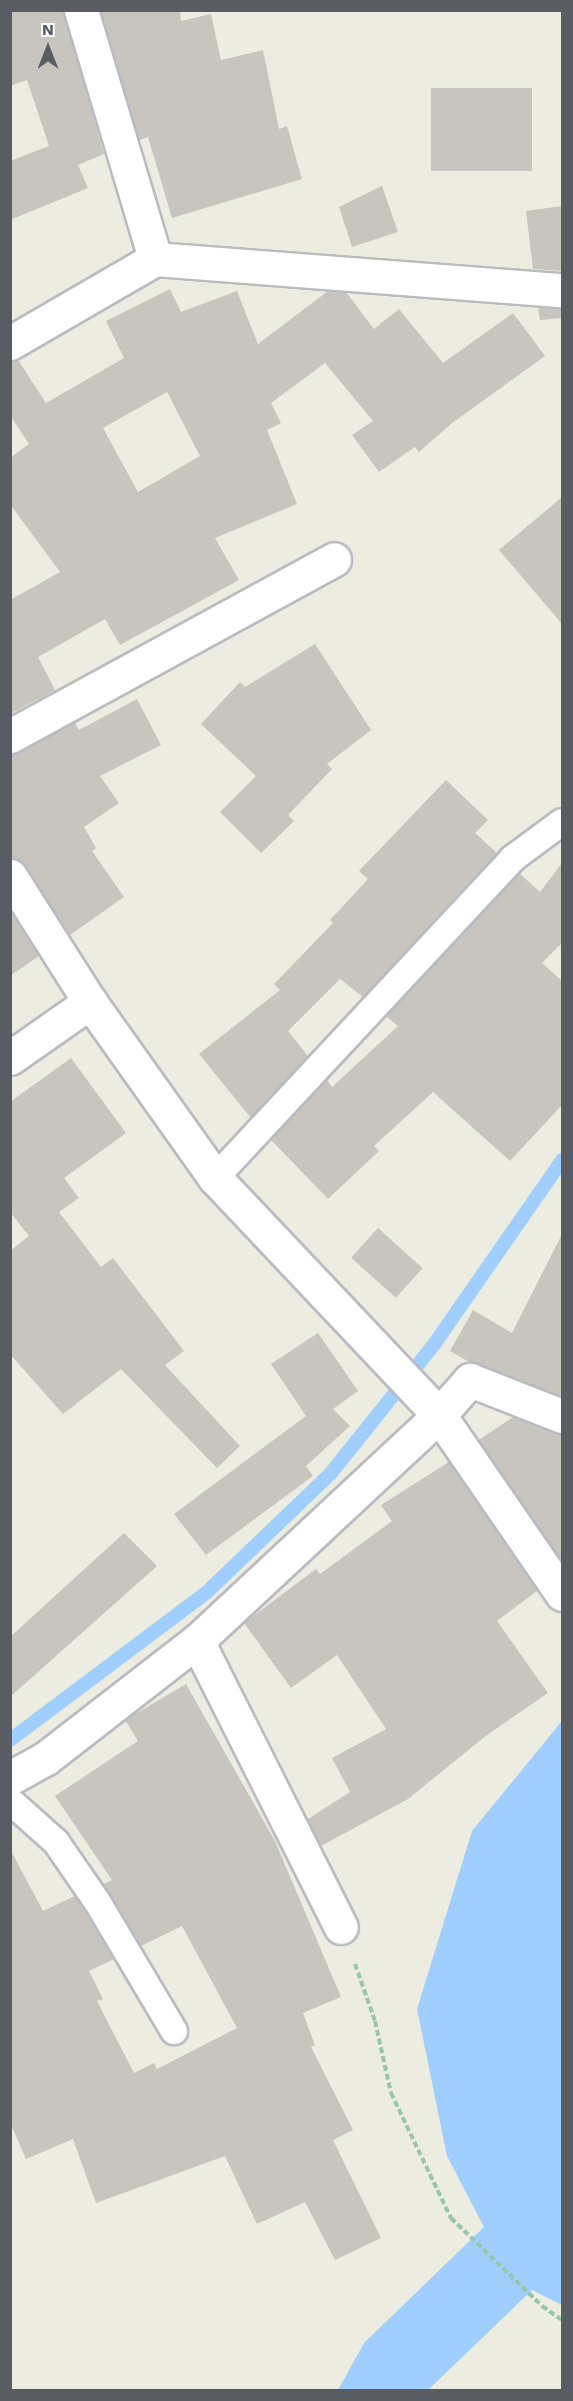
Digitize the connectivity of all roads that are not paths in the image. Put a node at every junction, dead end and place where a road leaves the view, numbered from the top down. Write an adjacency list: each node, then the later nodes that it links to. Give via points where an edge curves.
1 (81, 10): 2 (street)
2 (155, 259): 3 (street); 4 (street)
3 (562, 290)
4 (10, 343)
5 (334, 560): 6 (street)
6 (10, 736)
7 (562, 822): 11 (lane, via 512,859)
8 (10, 876): 9 (street)
9 (90, 1002): 10 (street); 11 (street)
10 (10, 1058)
11 (215, 1178): 12 (street)
12 (429, 1405): 13 (street, via 470,1380); 14 (street); 15 (street)
13 (562, 1416)
14 (562, 1594)
15 (197, 1641): 16 (street, via 46,1758); 18 (street)
16 (10, 1778)
17 (10, 1801): 19 (lane, via 56,1842 98,1903)
18 (341, 1927)
19 (174, 2031)

